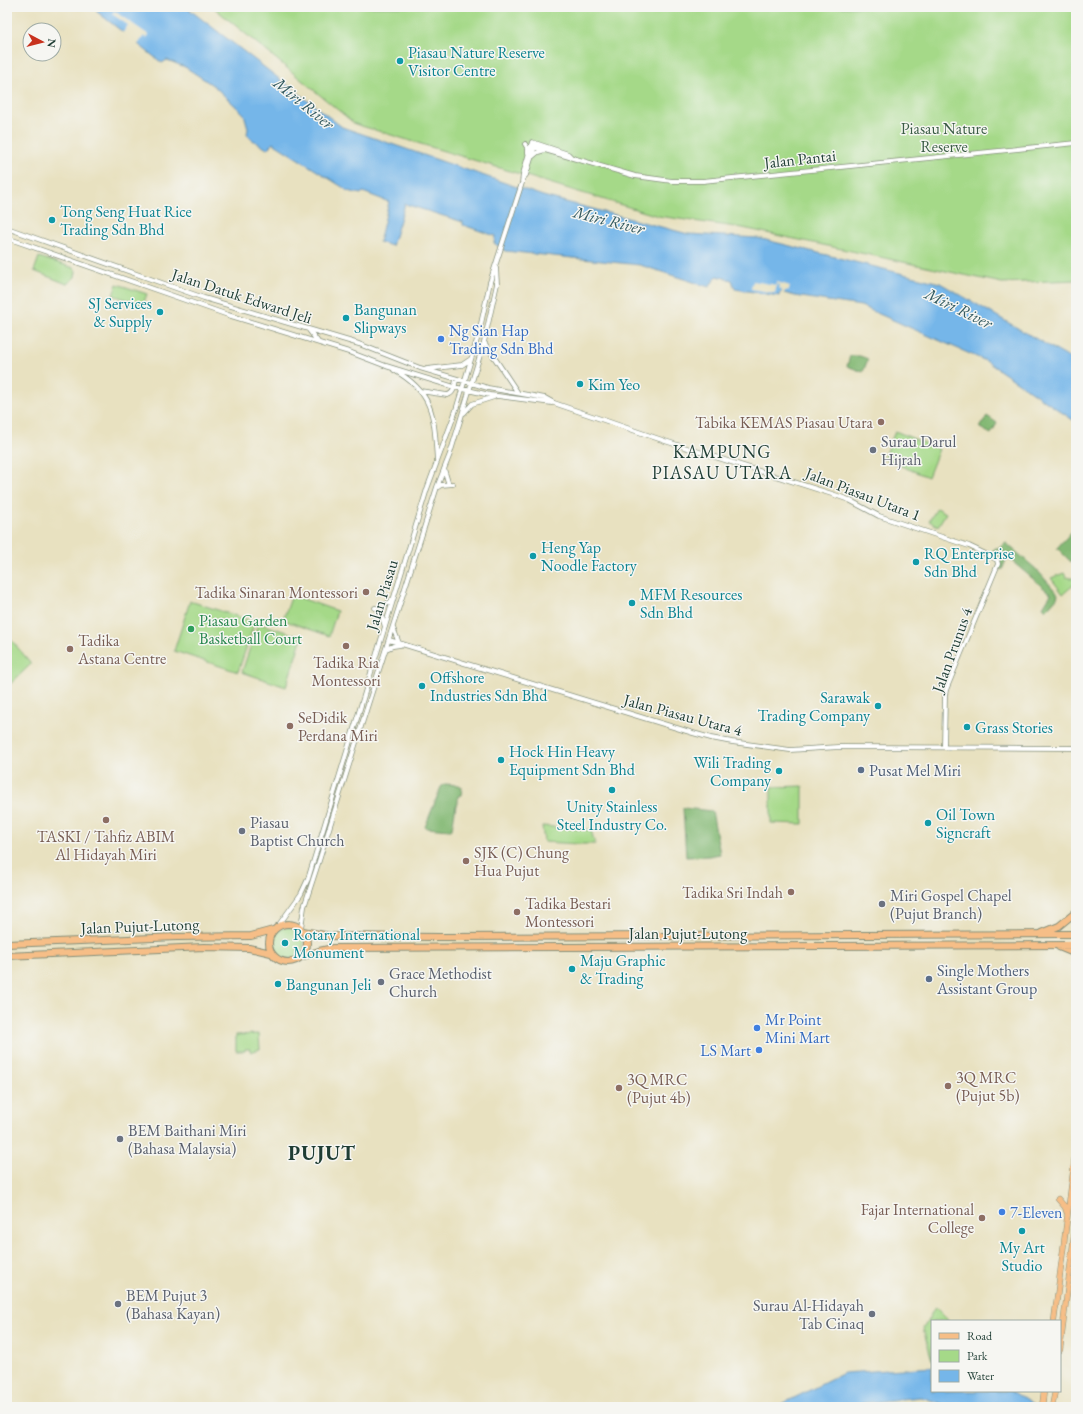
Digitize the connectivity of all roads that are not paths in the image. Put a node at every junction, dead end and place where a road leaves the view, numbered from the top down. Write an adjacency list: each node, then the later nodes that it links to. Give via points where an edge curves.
1 (1076, 143): 6 (street, Jalan Pantai, via 703,181 653,180)
2 (525, 144): 5 (street)
3 (534, 145): 4 (street, Jalan Pantai); 5 (street); 6 (street)
4 (545, 150): 5 (street); 6 (street, Jalan Pantai)
5 (530, 156): 9 (street, Jalan Piasau)
6 (571, 157)
7 (7, 228): 10 (street, Jalan Datuk Edward Jeli, via 204,298)
8 (7, 238): 11 (street, Jalan Datuk Edward Jeli, via 228,315)
9 (496, 266): 12 (street, Jalan Piasau, via 497,284); 13 (street, Jalan Piasau)
10 (309, 330): 11 (street); 15 (street, Jalan Datuk Edward Jeli, via 359,344)
11 (318, 342): 14 (street, Jalan Datuk Edward Jeli)
12 (484, 342): 18 (street, Jalan Piasau); 23 (street)
13 (472, 359): 15 (street, via 462,365); 17 (street, Jalan Piasau)
14 (386, 366): 19 (street, Jalan Datuk Edward Jeli); 21 (street, via 406,377)
15 (425, 370): 16 (street, Jalan Datuk Edward Jeli)
16 (456, 379): 17 (street, Jalan Datuk Edward Jeli); 19 (street)
17 (464, 382): 18 (street, Jalan Datuk Edward Jeli); 20 (street, Jalan Piasau)
18 (471, 384): 22 (street, Jalan Piasau); 23 (street, Jalan Piasau Utara 1)
19 (454, 387): 20 (street, Jalan Datuk Edward Jeli); 21 (street, via 452,393 447,395)
20 (462, 389): 22 (street, Jalan Datuk Edward Jeli); 27 (street, Jalan Piasau)
21 (419, 391): 27 (street, via 430,406 435,424)
22 (469, 391): 24 (street, Jalan Piasau Utara 1); 26 (street, Jalan Piasau)
23 (518, 393): 25 (street, Jalan Piasau Utara 1, via 545,398)
24 (498, 396): 25 (street, Jalan Piasau Utara 1); 26 (street, via 472,404)
25 (554, 403): 32 (street, Jalan Piasau Utara 1, via 849,500 879,516 969,546 997,560)
26 (461, 416): 28 (street, Jalan Piasau)
27 (437, 463): 30 (street, Jalan Piasau)
28 (445, 467): 29 (street, Jalan Piasau); 29 (street, via 450,483)
29 (437, 487): 31 (street, Jalan Piasau)
30 (427, 489): 31 (street, via 431,485 435,487); 33 (street, Jalan Piasau)
31 (428, 517): 35 (street, Jalan Piasau)
32 (998, 564): 46 (street, Jalan Prunus 4, via 946,690)
33 (394, 599): 34 (street, via 383,607); 37 (street, Jalan Piasau)
34 (375, 608)
35 (398, 609): 37 (street); 38 (street, Jalan Piasau)
36 (380, 610): 39 (street)
37 (390, 613): 39 (street, Jalan Piasau)
38 (393, 626): 40 (street, Jalan Piasau); 42 (street)
39 (385, 627): 41 (street, Jalan Piasau)
40 (389, 640): 41 (street); 42 (street, Jalan Piasau Utara 4); 43 (street, Jalan Piasau)
41 (380, 643): 44 (street, Jalan Piasau)
42 (400, 643): 43 (street); 46 (street, Jalan Piasau Utara 4, via 725,741 790,750 839,747)
43 (386, 649): 45 (street, Jalan Piasau)
44 (349, 744): 45 (street); 49 (street, Jalan Piasau, via 305,887)
45 (355, 746): 50 (street, Jalan Piasau, via 304,907)
46 (944, 747): 47 (street, Jalan Piasau Utara 4)
47 (1076, 748)
48 (1076, 912): 51 (highway, via 1059,926)
49 (276, 928): 50 (highway, via 286,923); 53 (highway, Jalan Pujut-Lutong, via 251,936); 56 (highway, via 268,941)
50 (302, 929): 51 (highway, Jalan Pujut-Lutong, via 337,936); 59 (highway, via 307,937 307,944)
51 (1038, 934): 52 (highway, Jalan Pujut-Lutong)
52 (1076, 934)
53 (7, 944)
54 (1054, 945): 55 (highway, Jalan Pujut-Lutong); 57 (highway); 59 (highway, Jalan Pujut-Lutong, via 333,948)
55 (1076, 945)
56 (271, 953): 58 (highway, Jalan Pujut-Lutong, via 249,948 204,948); 59 (highway, via 284,962)
57 (1076, 954)
58 (7, 956)
59 (301, 957)
60 (1076, 1149): 62 (main road)
61 (1076, 1194): 62 (main road)
62 (1070, 1198): 64 (main road)
63 (1058, 1199): 64 (main road)
64 (1068, 1214): 66 (main road)
65 (1076, 1220): 67 (main road)
66 (1054, 1320)
67 (1061, 1342)
68 (1044, 1392): 70 (main road)
69 (1054, 1392): 71 (main road)
70 (1043, 1404)
71 (1052, 1407)

